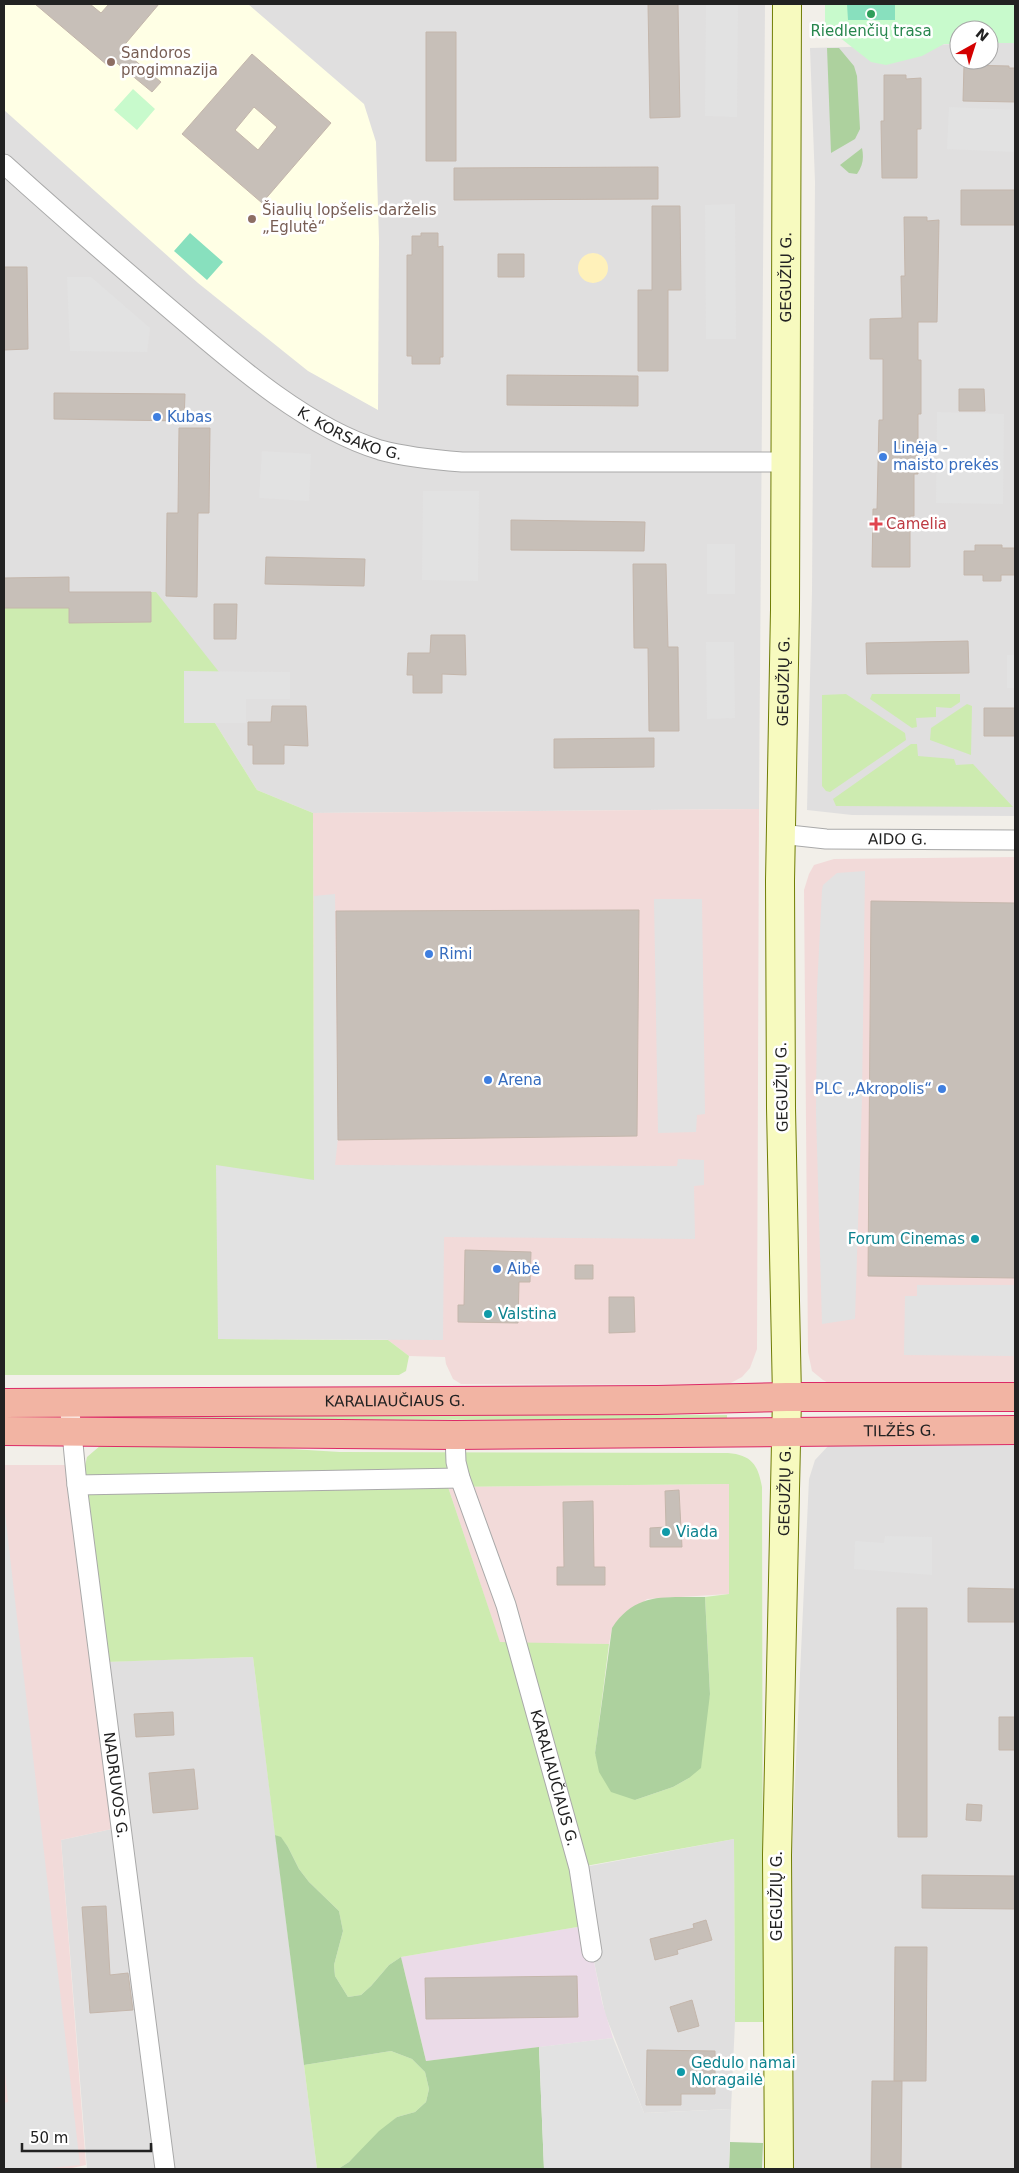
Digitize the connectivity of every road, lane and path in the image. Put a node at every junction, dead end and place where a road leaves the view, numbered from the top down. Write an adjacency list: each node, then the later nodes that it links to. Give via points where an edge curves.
1 (787, 4): 3 (main road, GEGUŽIŲ G.)
2 (4, 164): 3 (street, K. KORSAKO G., via 198,333 255,378 322,424 360,442 411,456 462,462)
3 (786, 462): 4 (main road, GEGUŽIŲ G.)
4 (780, 834): 5 (street, AIDO G., via 826,839); 6 (main road, GEGUŽIŲ G.)
5 (1015, 840)
6 (787, 1397): 7 (highway); 9 (highway, KARALIAUČIAUS G.); 13 (main road, GEGUŽIŲ G.)
7 (1015, 1397)
8 (4, 1402): 9 (highway, KARALIAUČIAUS G.)
9 (69, 1402): 12 (street, NADRUVOS G.)
10 (1015, 1430): 13 (highway, TILŽĖS G.)
11 (4, 1431): 12 (highway)
12 (72, 1432): 14 (highway); 16 (street, NADRUVOS G.)
13 (786, 1432): 14 (highway); 19 (main road, GEGUŽIŲ G., via 777,1855)
14 (455, 1434): 15 (street, KARALIAUČIAUS G.)
15 (460, 1478): 16 (street); 17 (street, KARALIAUČIAUS G., via 506,1604 580,1868)
16 (77, 1485): 18 (street, NADRUVOS G.)
17 (592, 1952)
18 (165, 2169)
19 (778, 2169)

